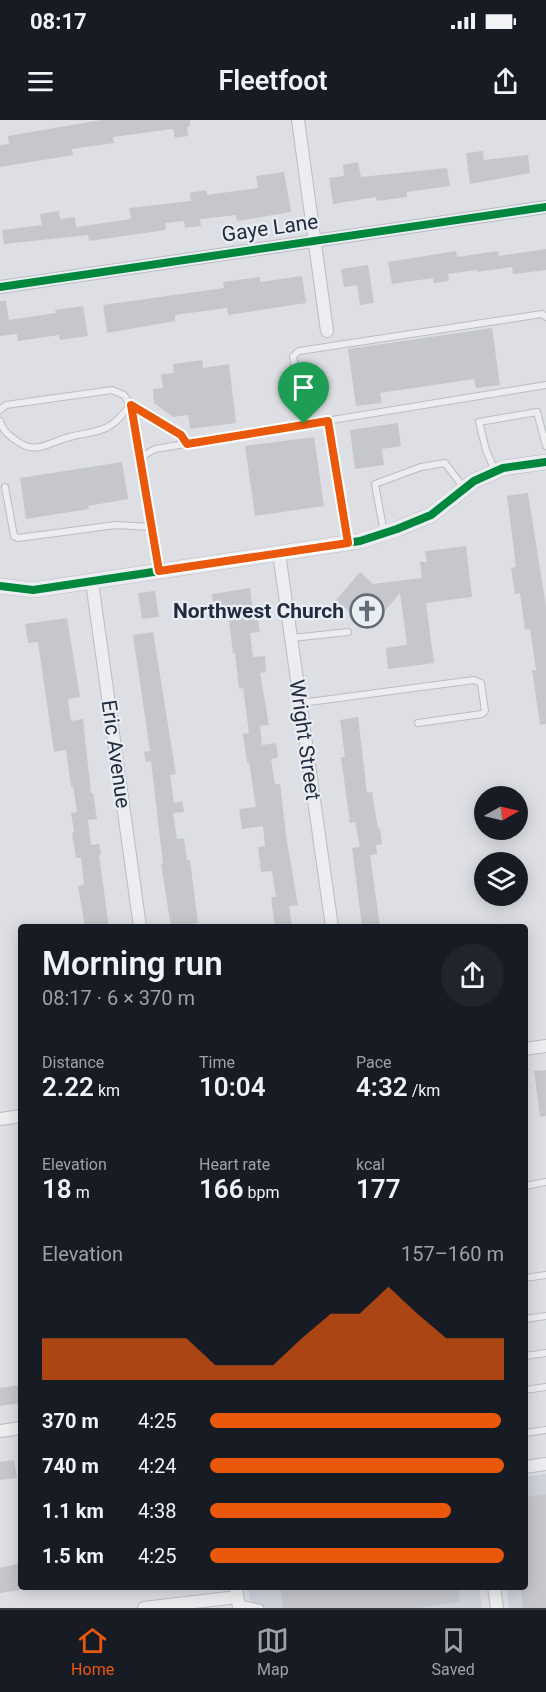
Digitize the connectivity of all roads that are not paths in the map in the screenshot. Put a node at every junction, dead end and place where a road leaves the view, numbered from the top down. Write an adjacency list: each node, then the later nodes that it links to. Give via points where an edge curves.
1 (298, 120): 3 (street)
2 (546, 207): 3 (street, Gaye Lane)
3 (314, 240): 4 (street, Gaye Lane); 6 (street)
4 (0, 287)
5 (546, 317): 12 (lane, via 542,314 299,351 293,356)
6 (327, 331)
7 (546, 385): 11 (lane)
8 (131, 405): 9 (lane, via 112,390 6,405); 10 (lane, via 104,429 48,446 21,445 6,434); 14 (lane, via 181,435); 16 (lane)
9 (0, 410)
10 (0, 421)
11 (328, 421): 12 (lane); 23 (lane)
12 (304, 424): 14 (lane)
13 (545, 437): 15 (lane); 18 (lane, via 537,412 479,422)
14 (187, 444): 16 (lane, via 155,449)
15 (546, 446)
16 (141, 459): 21 (lane)
17 (546, 462): 18 (street)
18 (495, 471): 20 (street)
19 (5, 487): 21 (lane, via 14,536 18,538 116,525)
20 (464, 488): 22 (street, via 431,515); 22 (lane, via 445,463 421,467 375,484)
21 (152, 526): 25 (lane)
22 (384, 533): 23 (street)
23 (348, 543): 24 (street)
24 (279, 553): 25 (street); 29 (street, Wright Street)
25 (159, 571): 26 (street)
26 (92, 582): 27 (street, via 33,590); 32 (street, Eric Avenue)
27 (0, 586)
28 (348, 632): 29 (lane)
29 (291, 639): 30 (street, Wright Street)
30 (300, 703): 31 (lane, via 474,680 481,683 485,711 482,714); 33 (street, Wright Street)
31 (418, 723)
32 (140, 924)
33 (332, 924)
34 (546, 1046): 35 (street)
35 (528, 1049)
36 (18, 1116): 37 (street)
37 (0, 1119)
38 (546, 1182): 39 (lane)
39 (528, 1185)
40 (546, 1275): 41 (lane)
41 (528, 1278)
42 (546, 1316): 43 (lane)
43 (528, 1319)
44 (546, 1353): 45 (lane)
45 (528, 1356)
46 (546, 1387): 47 (lane)
47 (528, 1390)
48 (18, 1428): 50 (street)
49 (546, 1430): 51 (lane)
50 (0, 1431)
51 (528, 1433)
52 (546, 1464): 53 (street)
53 (528, 1467)
54 (494, 1590): 58 (street)
55 (238, 1599): 56 (street); 57 (lane)
56 (144, 1608)
57 (260, 1608)
58 (497, 1608)

